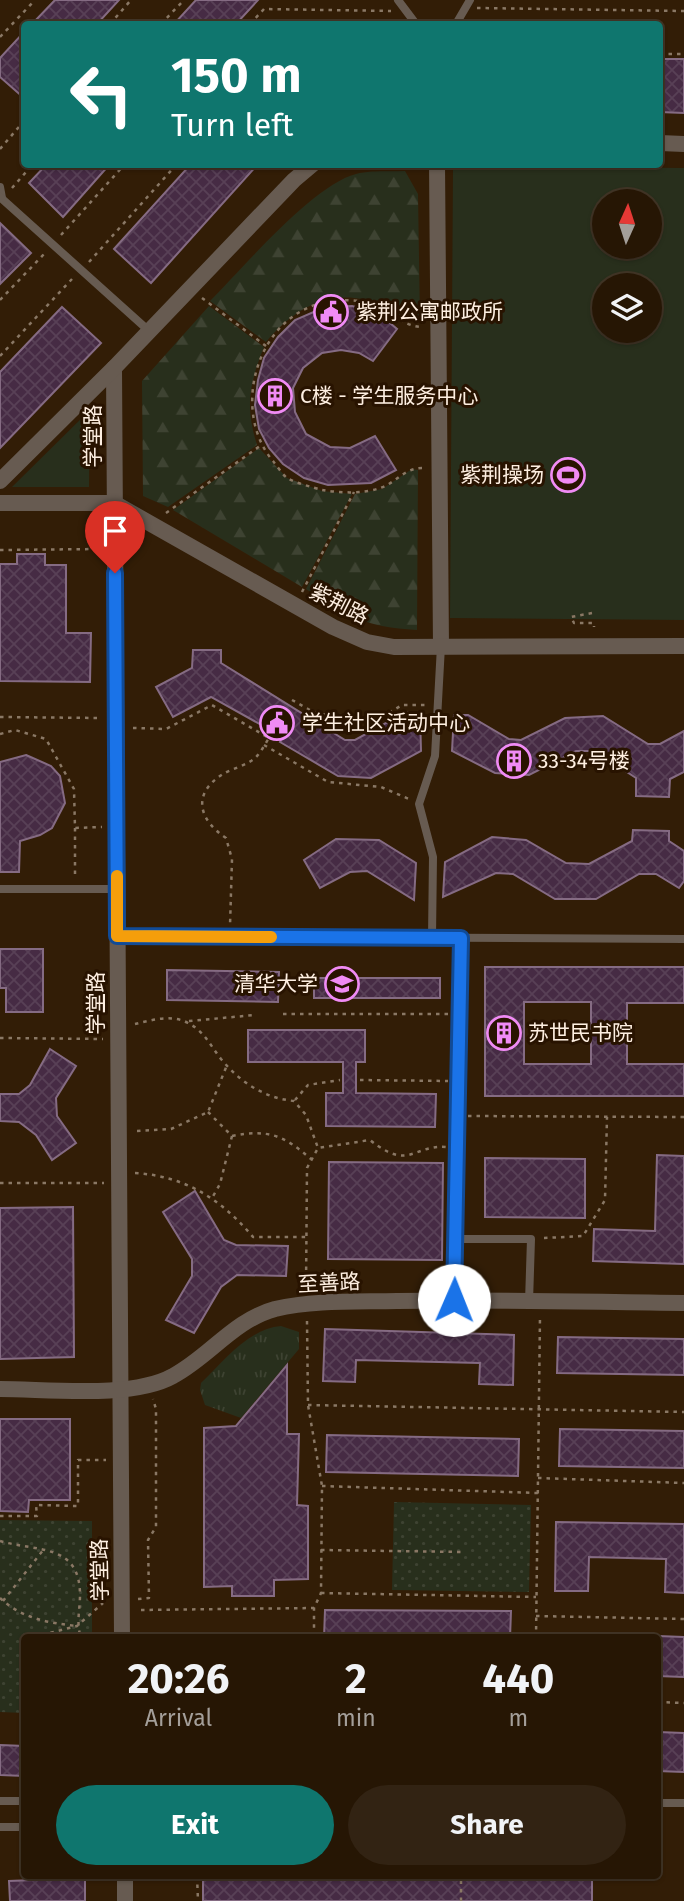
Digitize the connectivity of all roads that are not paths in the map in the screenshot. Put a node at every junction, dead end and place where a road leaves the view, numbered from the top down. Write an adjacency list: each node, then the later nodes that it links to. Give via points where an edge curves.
1 (398, 0): 3 (lane)
2 (468, 4): 4 (lane)
3 (413, 21)
4 (458, 21)
5 (663, 143): 6 (street)
6 (684, 144)
7 (309, 168): 11 (street)
8 (437, 168): 16 (street)
9 (0, 187): 10 (lane)
10 (1, 198): 11 (lane)
11 (148, 330): 12 (street)
12 (114, 368): 13 (street); 15 (street, 学堂路)
13 (0, 481)
14 (0, 503): 15 (street, 紫荆路)
15 (114, 503): 16 (street, 紫荆路, via 367,642 394,648); 19 (street, 学堂路)
16 (441, 646): 17 (street, 紫荆路); 21 (lane, via 435,756 419,804 433,858)
17 (684, 646)
18 (0, 889): 19 (lane)
19 (117, 889): 20 (street, 学堂路)
20 (117, 936): 21 (lane); 29 (street, 学堂路)
21 (432, 937): 22 (lane)
22 (461, 938): 23 (lane); 24 (lane)
23 (684, 939)
24 (455, 1239): 25 (lane); 26 (lane, via 531,1239)
25 (454, 1300): 26 (street, 至善路); 29 (street, 至善路, via 306,1303 272,1310 243,1324 173,1377)
26 (535, 1302): 27 (street, 至善路)
27 (684, 1303)
28 (0, 1389): 29 (street, 至善路)
29 (118, 1389): 30 (street, 学堂路)
30 (122, 1634)
31 (0, 1801): 32 (lane)
32 (21, 1801)
33 (661, 1803): 34 (lane)
34 (684, 1803)
35 (0, 1827): 36 (lane)
36 (21, 1827)
37 (125, 1879): 38 (street)
38 (125, 1901)

